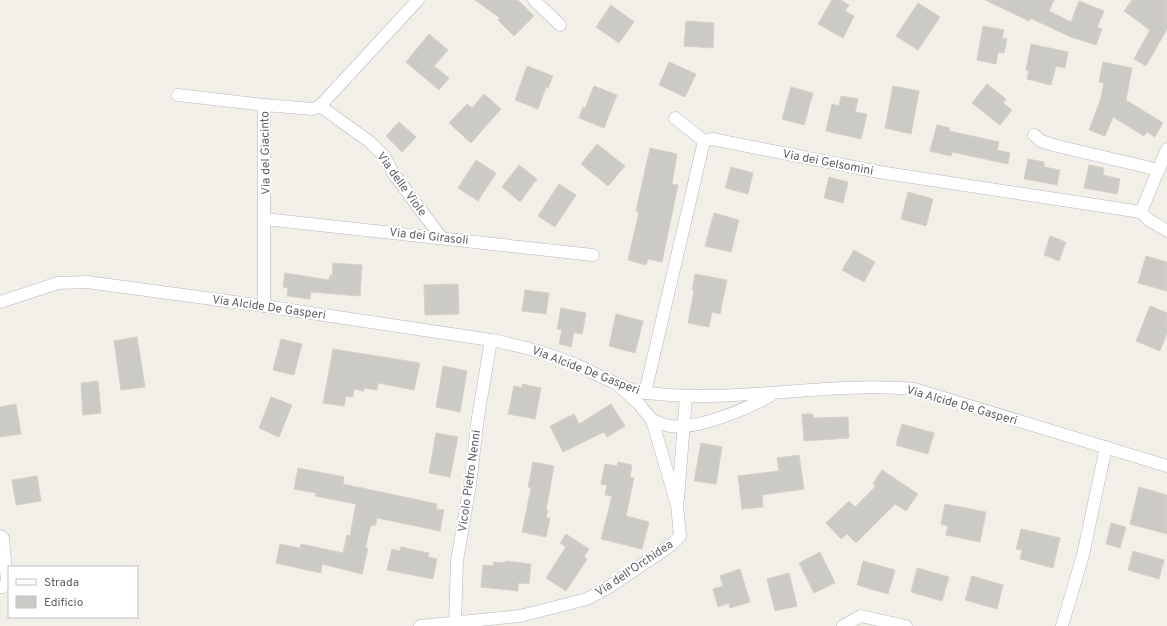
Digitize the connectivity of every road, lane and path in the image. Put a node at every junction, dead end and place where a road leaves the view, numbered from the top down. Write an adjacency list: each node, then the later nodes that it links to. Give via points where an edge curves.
1 (418, 0): 6 (street)
2 (534, 0): 3 (street)
3 (560, 25)
4 (178, 95): 5 (street)
5 (264, 105): 6 (street, Via del Giacinto, via 313,109); 13 (street, Via del Giacinto)
6 (320, 106): 15 (street, Via delle Viole, via 370,142 384,156 393,173)
7 (675, 118): 9 (street)
8 (1034, 135): 11 (street, via 1041,141 1057,146)
9 (704, 141): 12 (street, Via dei Gelsomini, via 712,139 879,172); 21 (street)
10 (1167, 149): 11 (street)
11 (1159, 170): 12 (street)
12 (1141, 212): 14 (street)
13 (265, 219): 15 (street, Via dei Girasoli); 18 (street, Via del Giacinto)
14 (1167, 231)
15 (441, 237): 16 (street, Via dei Girasoli)
16 (593, 255)
17 (0, 302): 18 (street, Via Alcide De Gasperi, via 58,283 87,282)
18 (264, 306): 19 (street, Via Alcide De Gasperi)
19 (491, 340): 20 (street, Via Alcide De Gasperi, via 566,360); 31 (street, Vicolo Pietro Nenni, via 457,561)
20 (616, 384): 21 (street, Via Alcide De Gasperi); 24 (street, Via dell'Orchidea, via 638,403)
21 (646, 393): 23 (street, Via Alcide De Gasperi)
22 (774, 394): 23 (street, Via Alcide De Gasperi); 25 (street, via 741,411); 26 (street, Via Alcide De Gasperi, via 884,386 914,389)
23 (686, 396): 25 (street)
24 (652, 420): 25 (street, via 670,426); 28 (street, Via dell'Orchidea)
25 (684, 425): 28 (street)
26 (1106, 447): 27 (street, Via Alcide De Gasperi); 35 (street, via 1083,555)
27 (1167, 466)
28 (677, 505): 31 (street, Via dell'Orchidea, via 680,536 670,546 587,599 520,616)
29 (0, 536): 30 (street, via 3,538 7,582)
30 (0, 587)
31 (455, 622): 32 (street, Via dell'Orchidea)
32 (420, 626)
33 (843, 626): 34 (street, via 861,616)
34 (906, 626)
35 (1062, 626)

